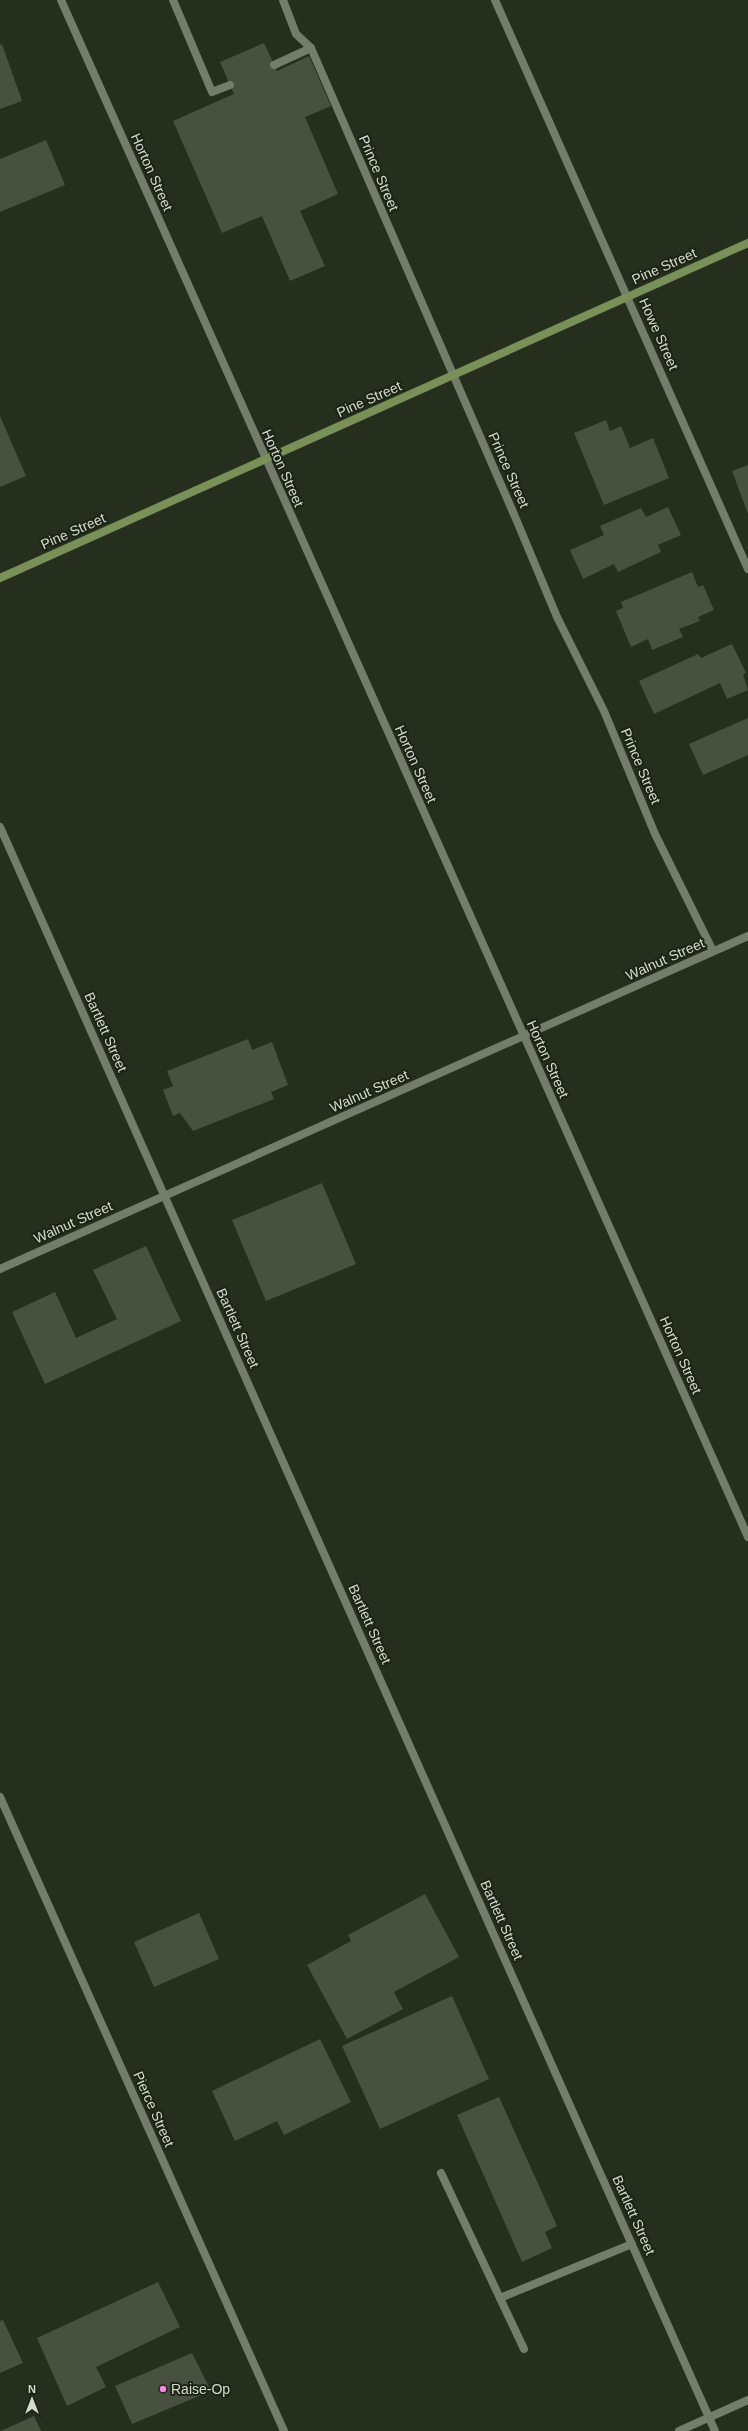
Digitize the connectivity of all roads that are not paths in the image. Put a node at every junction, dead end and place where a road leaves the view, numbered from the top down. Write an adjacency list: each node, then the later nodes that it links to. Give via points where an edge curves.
1 (61, 0): 11 (street, Horton Street)
2 (173, 0): 7 (street, via 212,92)
3 (282, 0): 5 (street, Prince Street, via 296,34)
4 (495, 0): 9 (street, Howe Street)
5 (311, 48): 6 (street); 10 (street, Prince Street)
6 (274, 65)
7 (230, 85)
8 (748, 243): 9 (main road, Pine Street)
9 (628, 296): 10 (main road, Pine Street); 12 (street, Howe Street)
10 (452, 375): 11 (main road, Pine Street); 16 (street, Prince Street, via 557,617 604,711 655,834)
11 (265, 460): 13 (main road, Pine Street); 17 (street, Horton Street)
12 (748, 569)
13 (0, 578)
14 (0, 827): 18 (street, Bartlett Street)
15 (748, 936): 16 (street, Walnut Street)
16 (713, 951): 17 (street, Walnut Street)
17 (523, 1037): 18 (street, Walnut Street); 20 (street, Horton Street)
18 (164, 1196): 19 (street, Walnut Street); 23 (street, Bartlett Street)
19 (0, 1269)
20 (748, 1537)
21 (0, 1797): 28 (street, Pierce Street)
22 (441, 2173): 24 (street)
23 (632, 2244): 24 (street); 27 (street, Bartlett Street)
24 (500, 2298): 25 (street)
25 (524, 2349)
26 (748, 2400): 27 (street)
27 (709, 2417): 29 (street); 30 (street, Bartlett Street)
28 (284, 2431)
29 (679, 2431)
30 (715, 2431)

